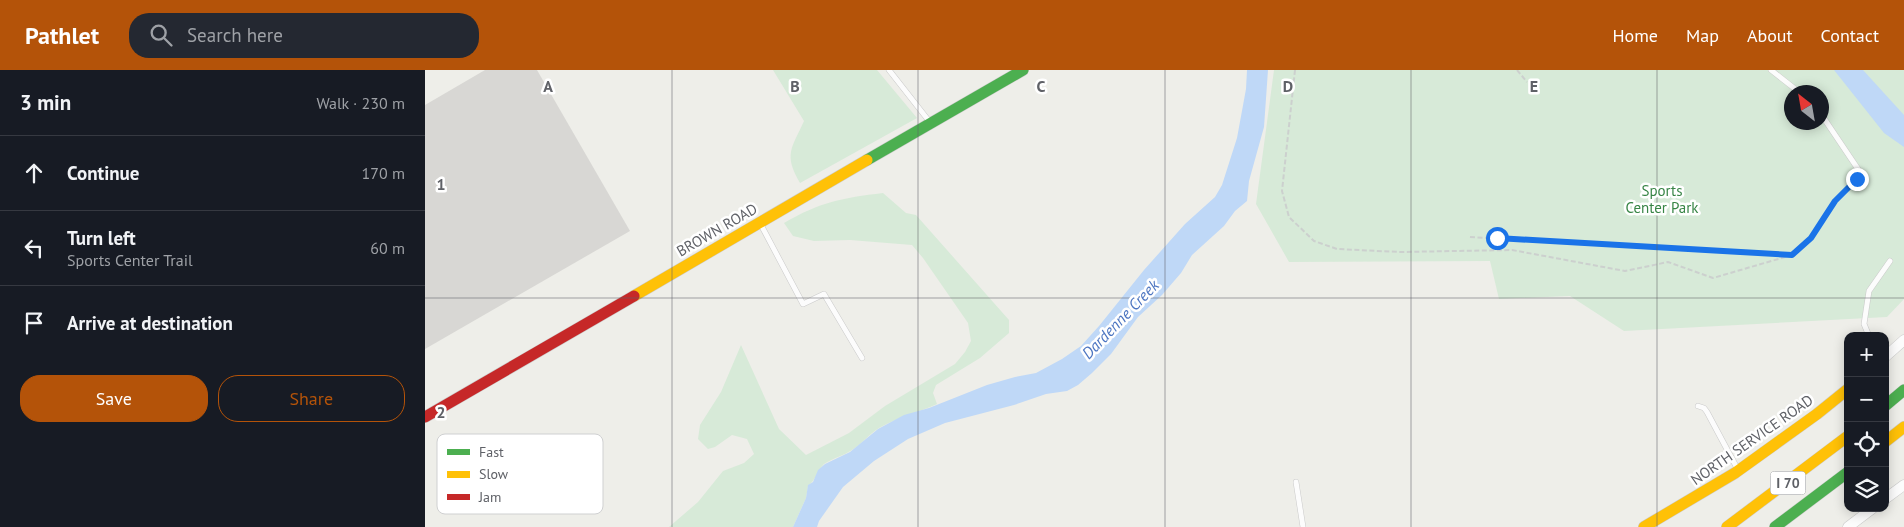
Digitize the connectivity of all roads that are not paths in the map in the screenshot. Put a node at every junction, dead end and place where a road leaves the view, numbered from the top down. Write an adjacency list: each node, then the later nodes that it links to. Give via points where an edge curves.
1 (889, 70): 5 (lane)
2 (1023, 70): 5 (main road, BROWN ROAD)
3 (1771, 70): 4 (lane)
4 (1790, 85)
5 (931, 124): 8 (main road, BROWN ROAD)
6 (1829, 126): 7 (lane)
7 (1860, 172)
8 (759, 223): 13 (lane, via 803,304 824,294); 18 (main road, BROWN ROAD)
9 (1890, 261): 10 (lane, via 1869,292 1863,324)
10 (1867, 332)
11 (1904, 340): 12 (street)
12 (1889, 353)
13 (862, 358)
14 (1904, 390): 16 (main road)
15 (1844, 391): 22 (main road, NORTH SERVICE ROAD)
16 (1889, 403)
17 (1698, 406): 22 (lane, via 1707,412)
18 (425, 417)
19 (1904, 427): 21 (main road)
20 (1844, 439): 30 (main road, I 70)
21 (1889, 439)
22 (1739, 470): 29 (main road, NORTH SERVICE ROAD)
23 (1844, 475): 31 (main road, I 70)
24 (1296, 482): 28 (lane)
25 (1904, 484): 26 (street)
26 (1889, 496)
27 (1868, 512): 32 (street)
28 (1303, 527)
29 (1644, 527)
30 (1727, 527)
31 (1775, 527)
32 (1848, 527)

